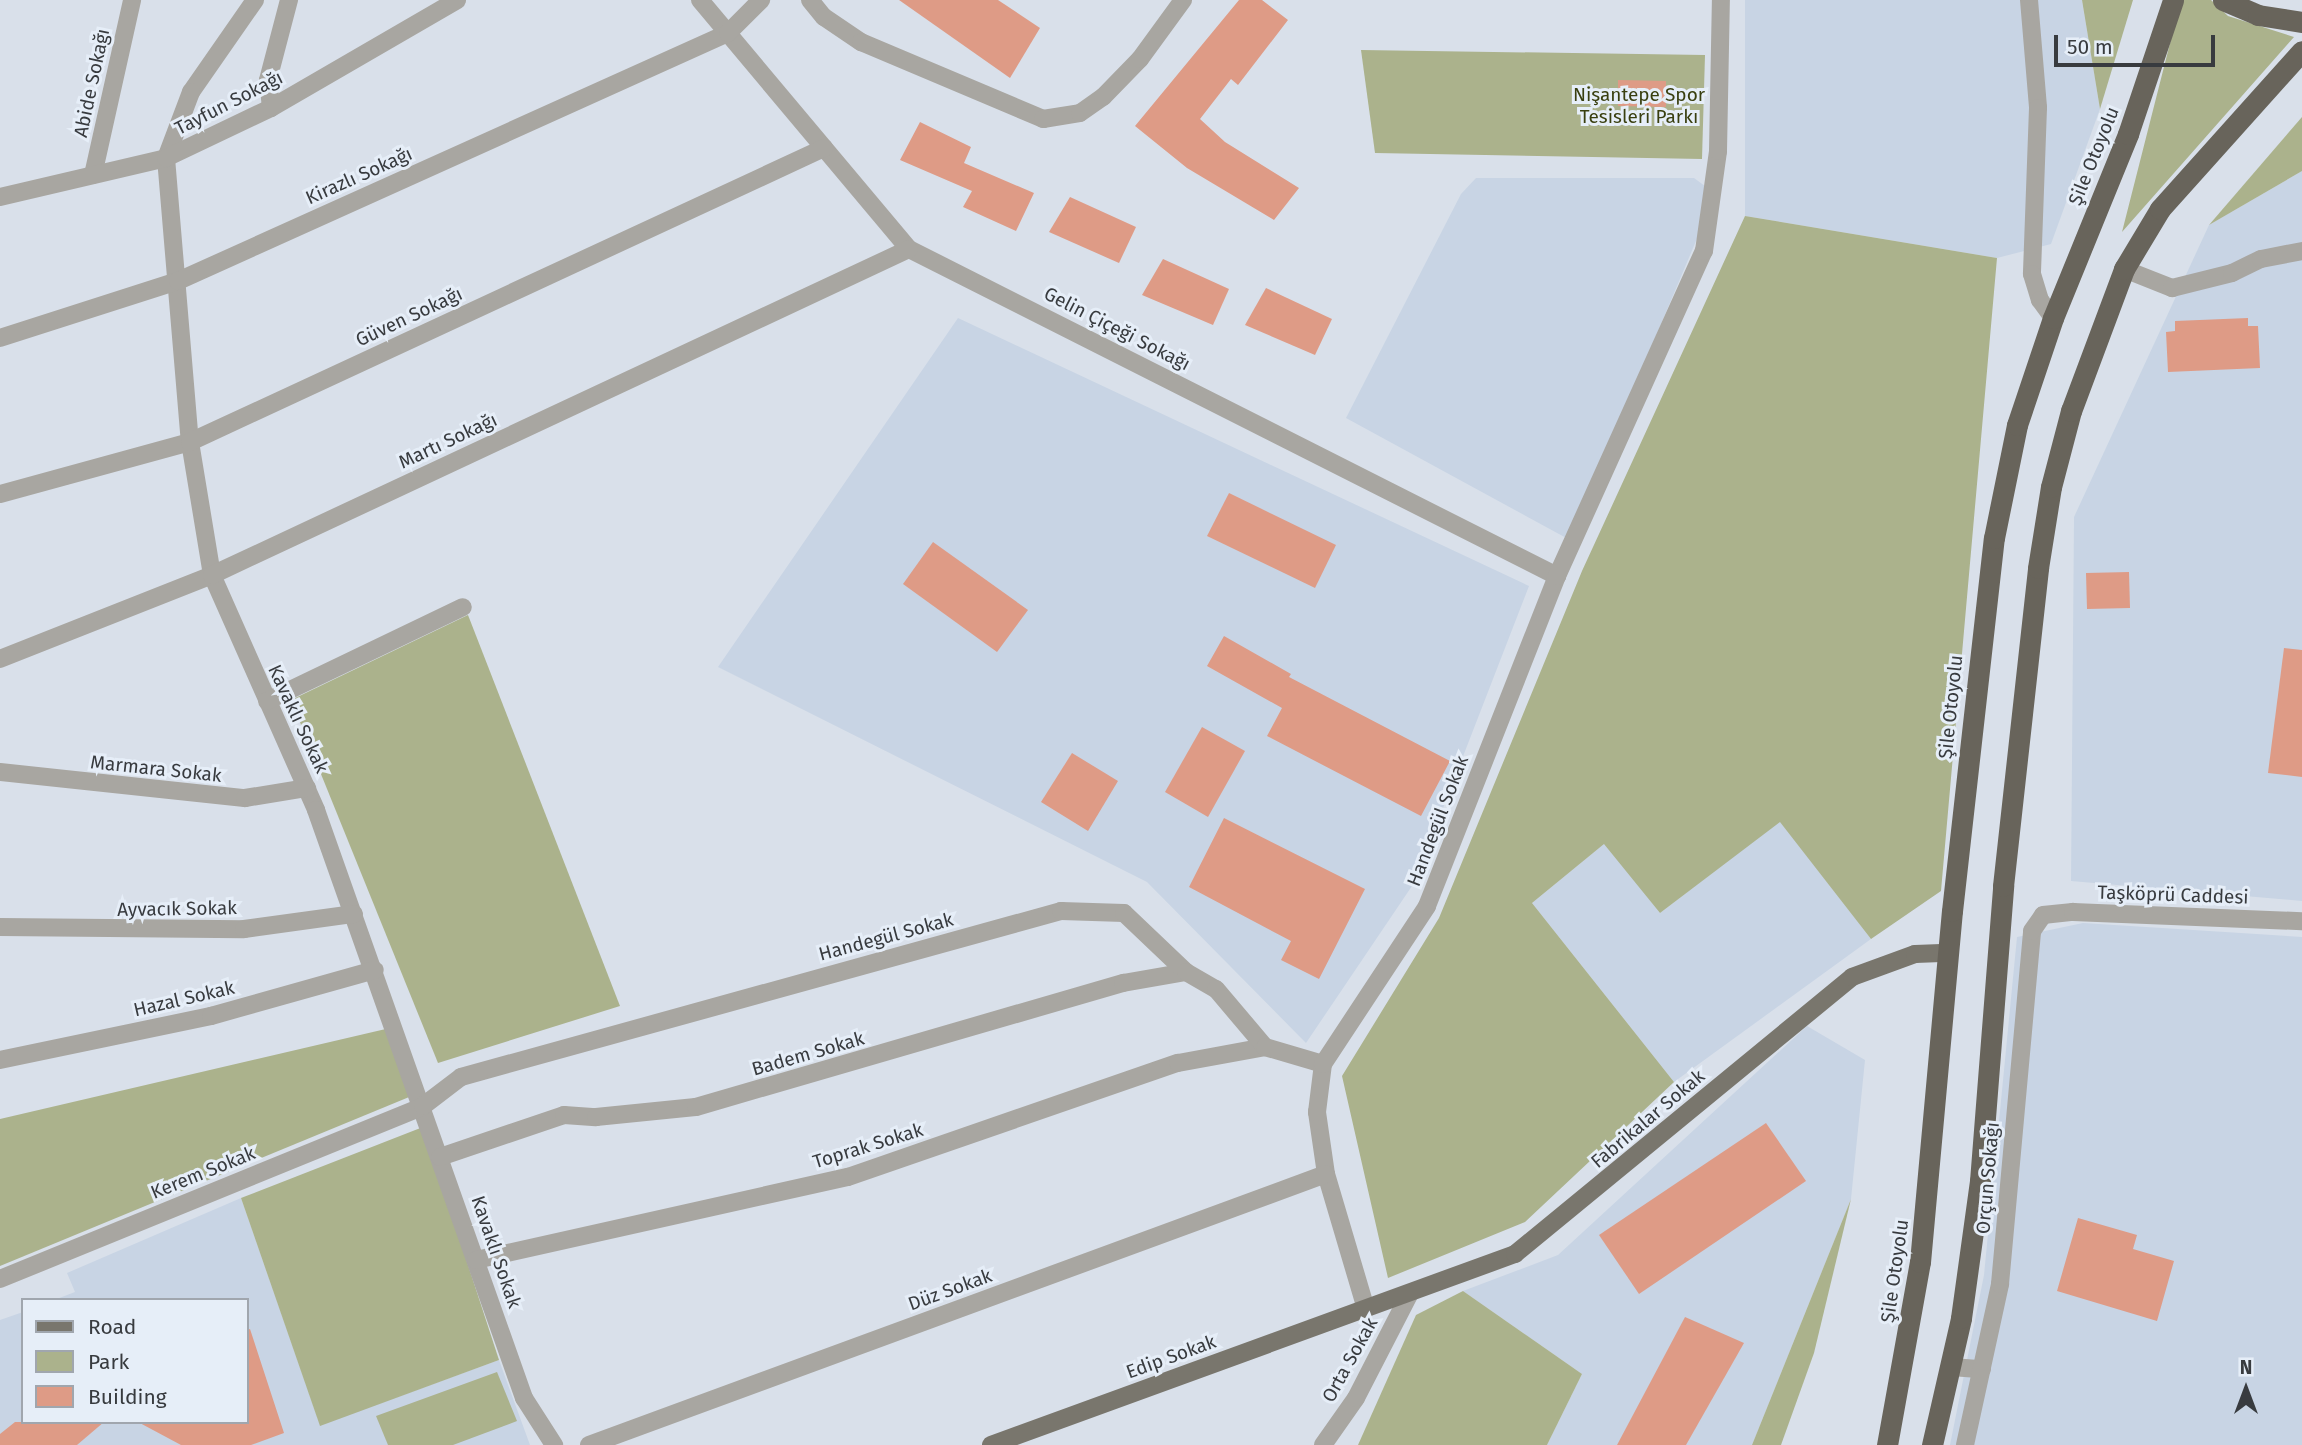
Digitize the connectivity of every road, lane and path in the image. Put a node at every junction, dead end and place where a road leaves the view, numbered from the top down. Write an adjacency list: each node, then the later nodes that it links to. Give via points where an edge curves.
1 (132, 0): 19 (street, Abide Sokağı)
2 (255, 0): 18 (street, Kavaklı Sokak, via 191,92)
3 (289, 0): 16 (street, via 268,79)
4 (457, 0): 16 (street, Tayfun Sokağı)
5 (701, 0): 14 (street, Gelin Çiçeği Sokağı)
6 (761, 0): 14 (street)
7 (810, 0): 8 (street, via 824,17 861,42 1043,119 1080,113 1103,97 1140,59)
8 (1183, 0)
9 (1721, 0): 30 (street, Handegül Sokak, via 1718,151 1704,251)
10 (2029, 0): 25 (street, via 2038,107 2032,274 2039,300)
11 (2173, 0): 25 (highway, Şile Otoyolu, via 2128,134)
12 (2223, 0): 13 (highway, via 2258,15)
13 (2302, 22)
14 (728, 33): 17 (street, Gelin Çiçeği Sokağı); 24 (street, Kirazlı Sokağı)
15 (2302, 51): 23 (highway, via 2160,209)
16 (271, 107): 18 (street, Tayfun Sokağı)
17 (824, 148): 21 (street, Gelin Çiçeği Sokağı); 27 (street, Güven Sokağı)
18 (166, 158): 19 (street, Tayfun Sokağı); 24 (street, Kavaklı Sokak)
19 (93, 175): 20 (street, Tayfun Sokağı)
20 (0, 197)
21 (909, 249): 29 (street, Martı Sokağı); 30 (street, Gelin Çiçeği Sokağı)
22 (2302, 251): 23 (street, via 2261,259 2232,273 2172,288)
23 (2124, 269): 53 (highway, via 2071,411 2042,541 2003,886 1980,1181)
24 (178, 281): 26 (street, Kirazlı Sokağı); 27 (street, Kavaklı Sokak)
25 (2053, 318): 40 (highway, Şile Otoyolu, via 2017,425 1994,538)
26 (0, 338)
27 (190, 442): 28 (street, Güven Sokağı); 29 (street, Kavaklı Sokak)
28 (0, 494)
29 (212, 575): 32 (street, Martı Sokağı); 33 (street, Kavaklı Sokak)
30 (1557, 576): 45 (street, Handegül Sokak, via 1427,906)
31 (463, 607): 33 (street)
32 (0, 659)
33 (267, 701): 35 (street, Kavaklı Sokak)
34 (0, 772): 35 (street, Marmara Sokak, via 245,798)
35 (307, 788): 36 (street, Kavaklı Sokak)
36 (354, 914): 39 (street, Ayvacık Sokak, via 244,929); 41 (street, Kavaklı Sokak)
37 (2043, 915): 38 (street, Taşköprü Caddesi); 54 (street, Orçun Sokağı, via 2032,931 2000,1284)
38 (2302, 921)
39 (0, 927)
40 (1948, 953): 51 (main road, Fabrikalar Sokak, via 1915,954 1852,977 1531,1244 1499,1261); 59 (highway, Şile Otoyolu, via 1920,1262)
41 (375, 970): 44 (street, Hazal Sokak, via 211,1016); 46 (street, Kavaklı Sokak)
42 (1186, 972): 43 (street, Handegül Sokak, via 1216,989); 46 (street, Handegül Sokak, via 1124,913 1061,911 461,1077); 47 (street, Badem Sokak, via 1123,983 696,1107 596,1117 564,1115)
43 (1265, 1047): 45 (street); 49 (street, Toprak Sokak, via 1178,1063 848,1177)
44 (0, 1060)
45 (1323, 1064): 48 (street, Handegül Sokak, via 1317,1112)
46 (423, 1106): 47 (street, Kavaklı Sokak); 50 (street, Kerem Sokak)
47 (440, 1157): 49 (street, Kavaklı Sokak)
48 (1326, 1174): 52 (street, Handegül Sokak); 56 (street, Düz Sokak)
49 (476, 1260): 55 (street, Kavaklı Sokak, via 524,1398)
50 (0, 1279)
51 (1410, 1293): 52 (main road, Fabrikalar Sokak); 58 (street, Orta Sokak, via 1356,1398)
52 (1366, 1309): 57 (main road, Edip Sokak)
53 (1951, 1367): 54 (street); 60 (highway)
54 (1982, 1369): 61 (street, Orçun Sokağı)
55 (554, 1445)
56 (589, 1445)
57 (991, 1445)
58 (1323, 1445)
59 (1887, 1445)
60 (1932, 1445)
61 (1965, 1445)

